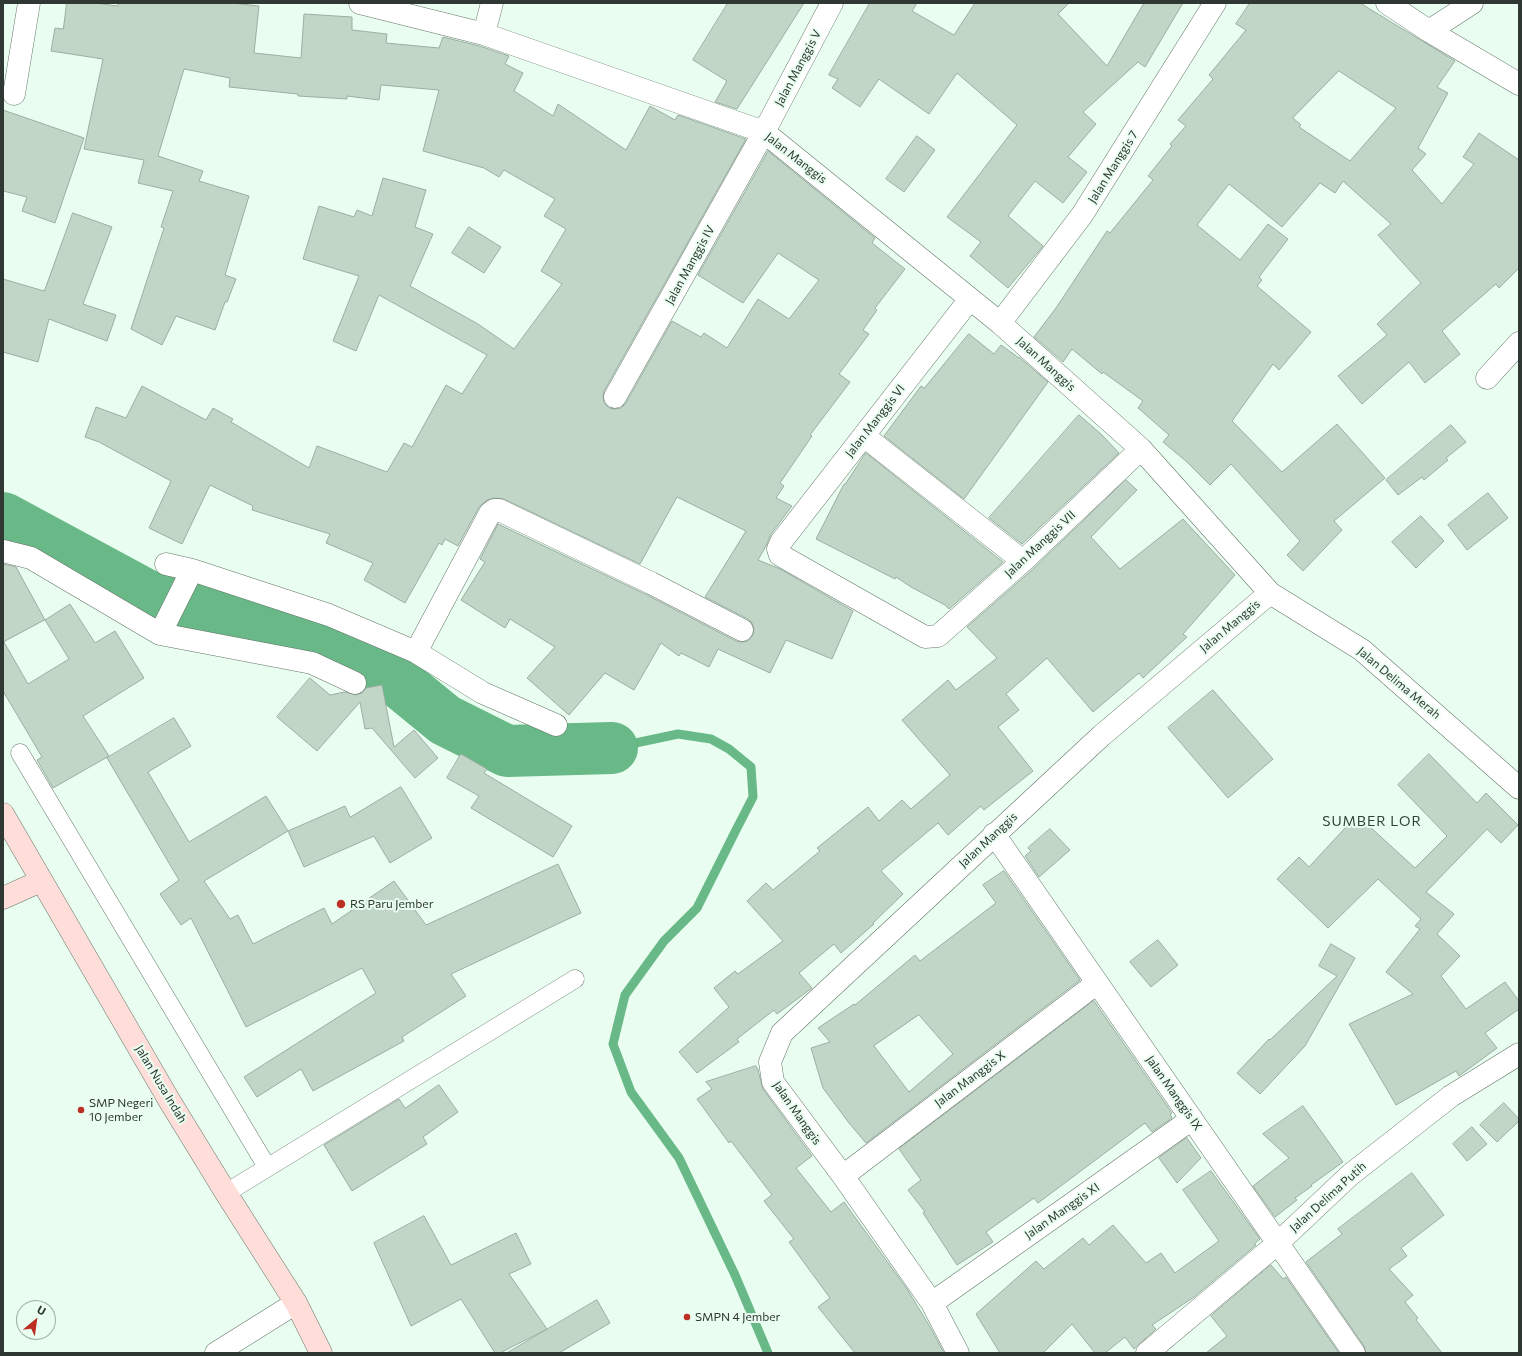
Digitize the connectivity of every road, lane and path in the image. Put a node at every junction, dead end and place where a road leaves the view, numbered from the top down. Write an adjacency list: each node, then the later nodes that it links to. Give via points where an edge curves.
1 (29, 3): 11 (street)
2 (360, 3): 9 (street, Jalan Manggis)
3 (492, 3): 9 (street)
4 (832, 3): 12 (street, Jalan Manggis V)
5 (1215, 3): 14 (street, Jalan Manggis 7, via 1082,215)
6 (1387, 3): 8 (street)
7 (1472, 3): 8 (street)
8 (1429, 31): 10 (street)
9 (484, 34): 12 (street, Jalan Manggis)
10 (1519, 84)
11 (14, 94)
12 (764, 132): 13 (street, Jalan Manggis); 17 (street, Jalan Manggis IV)
13 (970, 299): 14 (street, Jalan Manggis); 18 (street, Jalan Manggis VI)
14 (1000, 323): 19 (street, Jalan Manggis)
15 (1519, 343): 16 (street)
16 (1488, 378)
17 (615, 397)
18 (864, 436): 21 (street); 27 (street, Jalan Manggis VI, via 781,542 778,549 780,555 925,638)
19 (1140, 449): 21 (street, Jalan Manggis VII); 24 (street, Jalan Manggis)
20 (3, 551): 25 (street, via 31,558)
21 (1023, 561): 27 (street, Jalan Manggis VII)
22 (166, 564): 23 (street)
23 (190, 574): 25 (street); 28 (street, via 329,615)
24 (1270, 593): 32 (street, Jalan Delima Merah, via 1362,650); 34 (street, Jalan Manggis, via 1101,736)
25 (162, 629): 29 (street, via 312,663)
26 (742, 630): 28 (street, via 651,583 499,510 494,510 490,513)
27 (938, 636)
28 (416, 652): 30 (street, via 483,693)
29 (355, 683)
30 (556, 725)
31 (20, 753): 41 (lane)
32 (1519, 788)
33 (3, 814): 35 (main road, Jalan Nusa Indah)
34 (994, 834): 38 (street, Jalan Manggis IX); 42 (street, Jalan Manggis, via 782,1033 770,1062 773,1082)
35 (41, 881): 36 (main road); 43 (main road, Jalan Nusa Indah)
36 (3, 898)
37 (575, 979): 41 (lane)
38 (1098, 983): 40 (street, Jalan Manggis IX); 42 (street, Jalan Manggis X)
39 (1519, 1054): 44 (street, Jalan Delima Putih, via 1445,1100 1350,1175)
40 (1192, 1119): 44 (street, Jalan Manggis IX); 46 (street, Jalan Manggis XI)
41 (267, 1167): 43 (lane)
42 (844, 1176): 46 (street, Jalan Manggis)
43 (226, 1193): 45 (main road, Jalan Nusa Indah)
44 (1278, 1243): 50 (street, Jalan Delima Putih); 51 (street, Jalan Manggis IX)
45 (296, 1303): 47 (street); 48 (main road, Jalan Nusa Indah)
46 (932, 1303): 49 (street, Jalan Manggis)
47 (216, 1353)
48 (321, 1353)
49 (958, 1353)
50 (1147, 1353)
51 (1354, 1353)

